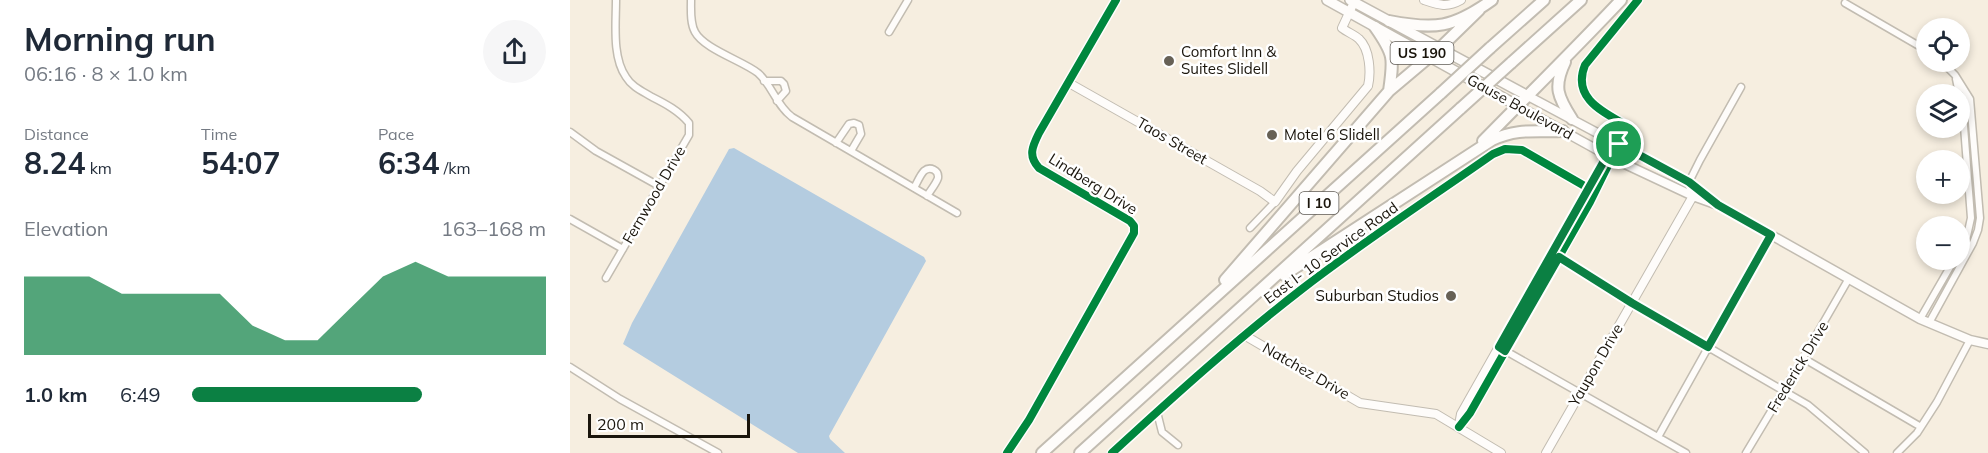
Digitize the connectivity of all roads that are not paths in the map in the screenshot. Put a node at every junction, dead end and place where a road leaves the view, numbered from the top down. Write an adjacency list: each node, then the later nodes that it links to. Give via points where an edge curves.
1 (616, 0): 42 (street, Fernwood Drive, via 619,63 626,77 635,87 681,113 689,123 689,135)
2 (691, 0): 26 (street, via 695,33 758,73)
3 (908, 0): 19 (street)
4 (1116, 0): 27 (street, Lindberg Drive)
5 (1327, 0): 16 (main road, Gause Boulevard / US 190)
6 (1424, 0): 7 (street, via 1439,5)
7 (1461, 0)
8 (1492, 0): 15 (highway)
9 (1544, 0): 61 (highway, I 10, bridge)
10 (1581, 0): 59 (highway, I 10, bridge)
11 (1621, 0): 23 (highway)
12 (1638, 0): 37 (street, via 1582,72 1582,87 1596,107 1624,124)
13 (1353, 1): 16 (street); 17 (main road, Gause Boulevard / US 190)
14 (1845, 3): 20 (street)
15 (1479, 10): 17 (highway, via 1438,26); 21 (highway)
16 (1350, 13): 18 (main road, Gause Boulevard / US 190); 47 (street, via 1342,28 1361,40 1371,75 1368,86)
17 (1389, 21): 21 (main road, Gause Boulevard / US 190)
18 (1375, 27): 22 (main road, Gause Boulevard / US 190); 29 (highway, via 1390,49)
19 (888, 32)
20 (1916, 44)
21 (1440, 48): 22 (highway); 30 (main road, Gause Boulevard / US 190)
22 (1429, 56): 29 (highway); 32 (main road, Gause Boulevard / US 190)
23 (1566, 60): 30 (highway); 33 (highway, via 1557,86)
24 (1952, 72): 25 (street)
25 (1955, 75): 51 (street, via 1963,113); 63 (street, via 1970,99 1980,218 1973,243)
26 (764, 81): 31 (street); 31 (street, via 784,84 786,91)
27 (1069, 82): 47 (street, Taos Street); 79 (street, Lindberg Drive, via 1032,148 1034,162 1130,221 1134,233)
28 (1741, 87): 41 (street)
29 (1389, 91): 61 (highway)
30 (1528, 96): 32 (highway); 33 (main road, Gause Boulevard / US 190)
31 (777, 101): 36 (street, via 782,110)
32 (1518, 106): 34 (main road, Gause Boulevard / US 190); 39 (highway)
33 (1572, 120): 37 (main road, Gause Boulevard / US 190)
34 (1563, 131): 39 (highway, via 1507,133); 40 (main road, Gause Boulevard / US 190)
35 (570, 132): 42 (street)
36 (836, 143): 38 (street); 38 (street, via 849,124 858,125 861,134)
37 (1619, 144): 40 (street); 41 (main road, Gause Boulevard / US 190)
38 (851, 151): 43 (street)
39 (1470, 154): 59 (highway)
40 (1612, 158): 44 (street, via 1604,161); 46 (main road, Gause Boulevard / US 190); 55 (street)
41 (1689, 182): 46 (street); 48 (main road, Gause Boulevard / US 190)
42 (659, 186): 54 (street, Fernwood Drive)
43 (914, 188): 45 (street); 45 (street, via 924,171 933,169 938,178)
44 (1588, 188): 55 (street); 64 (street, East I- 10 Service Road, via 1522,150 1505,149 1493,154 1370,239)
45 (927, 196): 49 (street)
46 (1693, 196): 48 (main road, Gause Boulevard / US 190); 60 (street, Yaupon Drive)
47 (1275, 202): 52 (street)
48 (1718, 205): 53 (main road, Gause Boulevard / US 190)
49 (957, 213)
50 (570, 219): 54 (street)
51 (1970, 222)
52 (1250, 228)
53 (1771, 235): 58 (main road, Gause Boulevard / US 190); 67 (street)
54 (622, 249): 57 (street, Fernwood Drive)
55 (1556, 255): 60 (street); 68 (street)
56 (1948, 270): 62 (street)
57 (606, 278)
58 (1848, 280): 62 (main road, Gause Boulevard / US 190); 69 (street, Frederick Drive)
59 (1259, 291): 81 (highway, I 10)
60 (1632, 303): 67 (street); 72 (street, Yaupon Drive)
61 (1197, 312): 80 (highway, I 10)
62 (1920, 319): 63 (main road, Gause Boulevard / US 190)
63 (1929, 323): 65 (main road, Gause Boulevard / US 190)
64 (1244, 335): 73 (street, East I- 10 Service Road); 74 (street, Natchez Drive, via 1360,403 1436,414)
65 (1970, 340): 66 (main road, Gause Boulevard / US 190); 75 (street)
66 (1988, 344)
67 (1708, 347): 71 (street); 76 (street)
68 (1502, 349): 72 (street); 74 (street, via 1461,414)
69 (1803, 358): 71 (street, Frederick Drive); 75 (street)
70 (570, 367): 78 (street)
71 (1784, 390): 86 (street, Frederick Drive); 87 (street)
72 (1580, 393): 76 (street); 84 (street, Yaupon Drive)
73 (1157, 412): 77 (street, via 1162,432); 82 (street, East I- 10 Service Road)
74 (1459, 427): 83 (street, Natchez Drive)
75 (1921, 427): 88 (street)
76 (1658, 437): 85 (street)
77 (1178, 445)
78 (718, 453)
79 (1007, 453)
80 (1042, 453)
81 (1080, 453)
82 (1112, 453)
83 (1501, 453)
84 (1546, 453)
85 (1686, 453)
86 (1746, 453)
87 (1865, 453)
88 (1898, 453)

